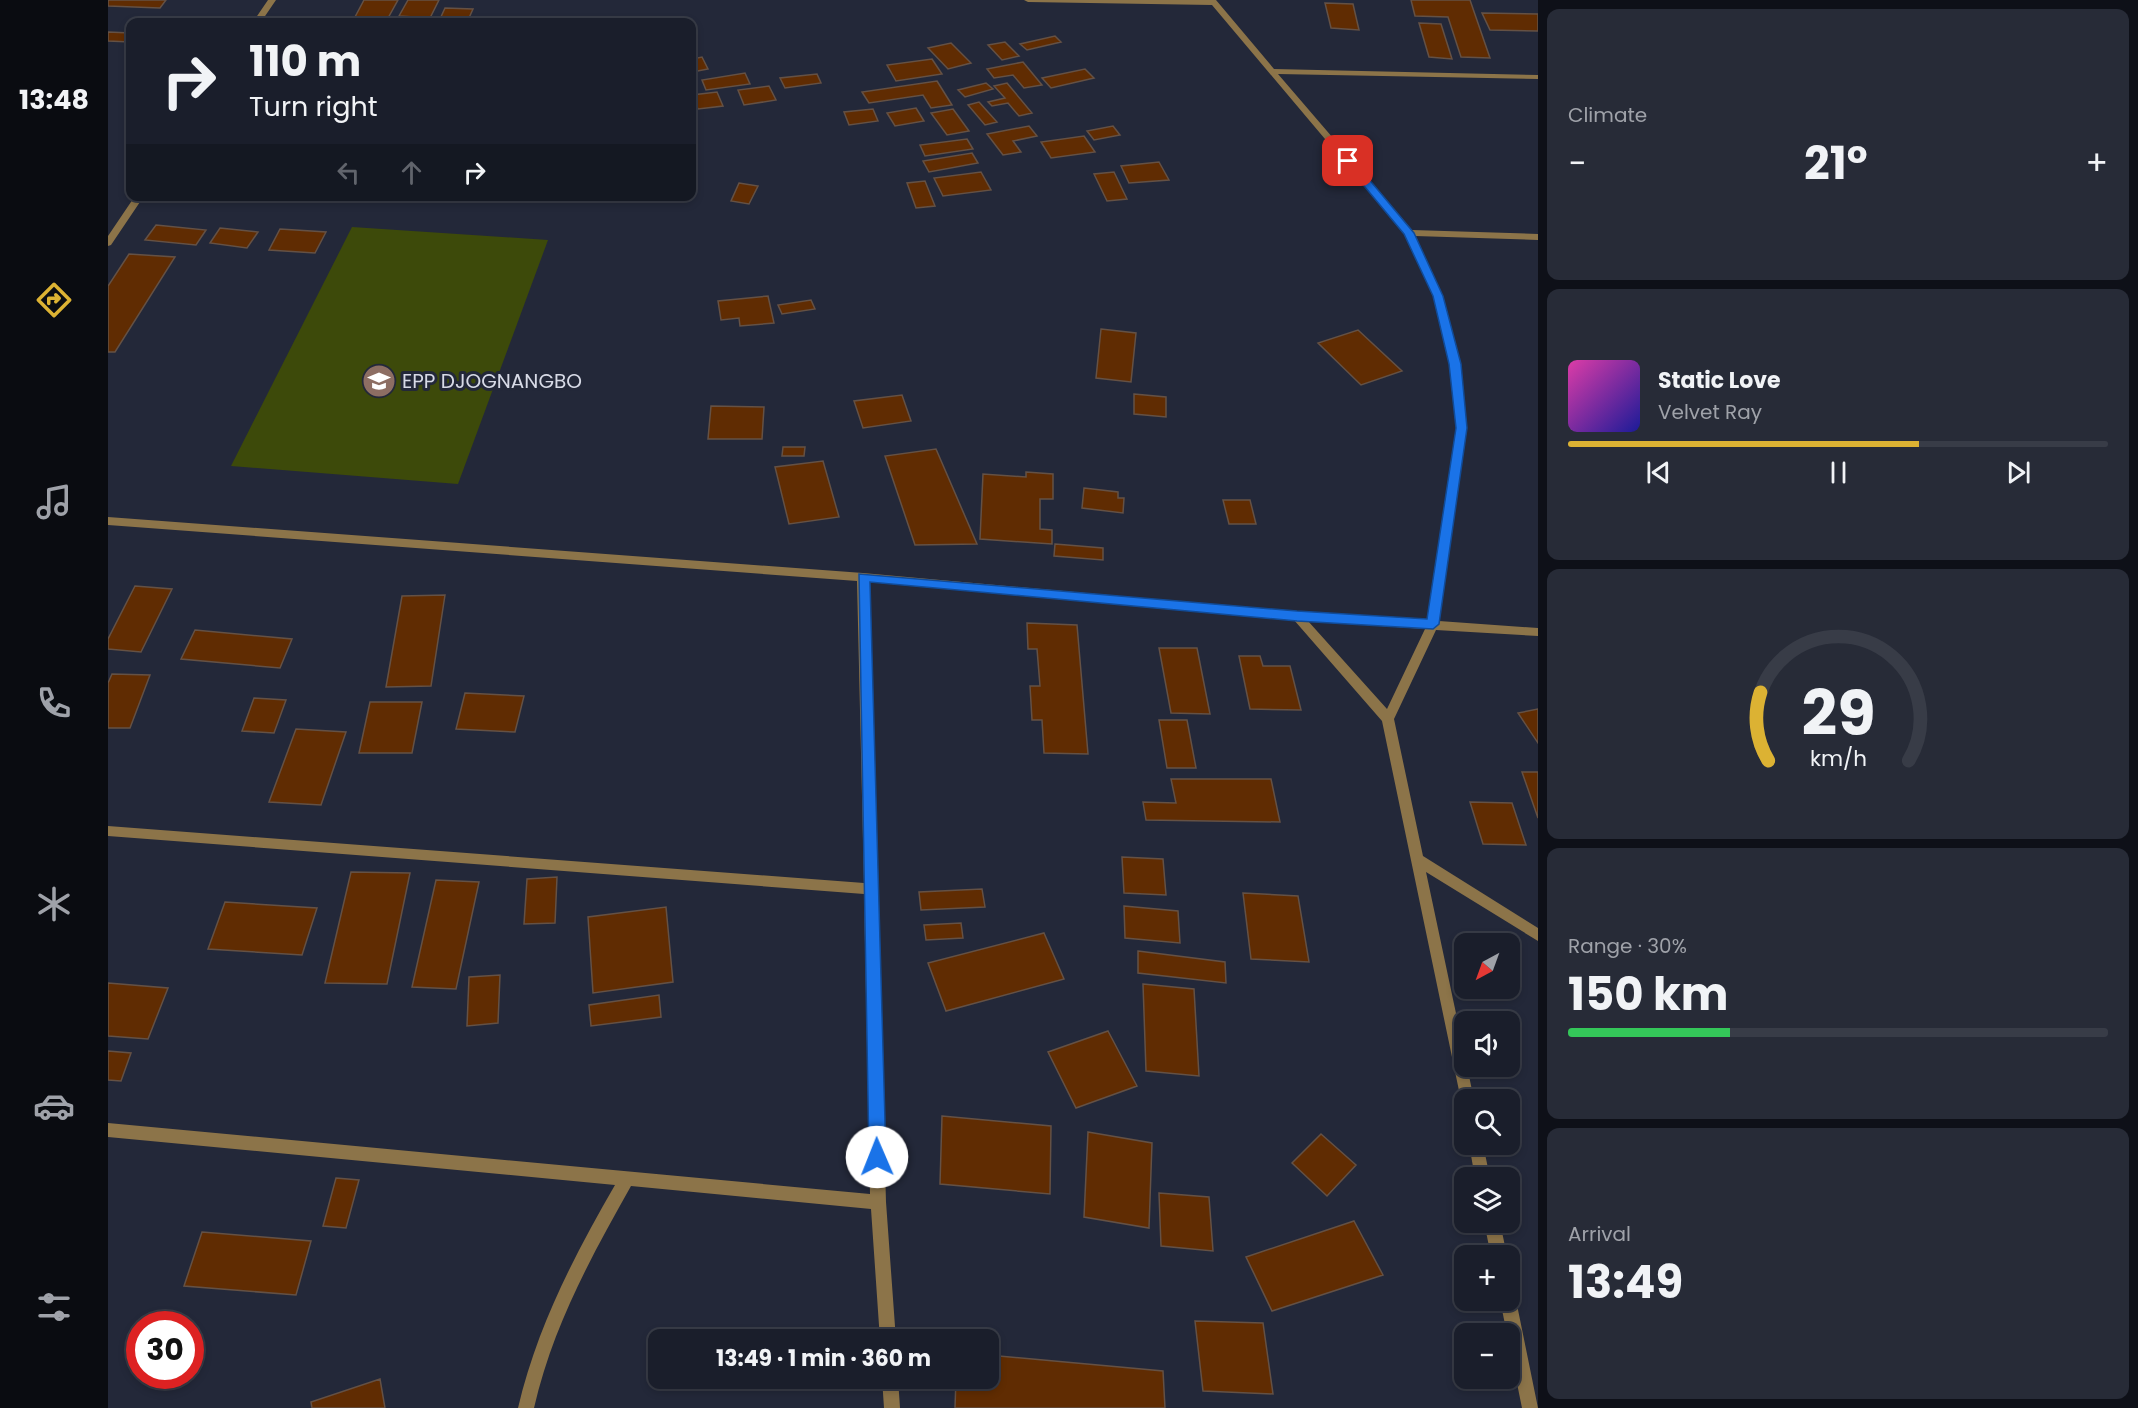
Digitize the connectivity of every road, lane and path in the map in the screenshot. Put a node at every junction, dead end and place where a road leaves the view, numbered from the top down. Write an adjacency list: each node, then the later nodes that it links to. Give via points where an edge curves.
1 (272, 0): 4 (street)
2 (1028, 0): 3 (street)
3 (1214, 1): 5 (street)
4 (260, 18)
5 (1273, 71): 6 (street); 8 (street)
6 (1538, 76)
7 (137, 201): 10 (street)
8 (1409, 233): 9 (street); 14 (street, via 1438,296 1455,364 1462,428)
9 (1538, 237)
10 (108, 243)
11 (108, 521): 12 (street)
12 (863, 577): 13 (street); 19 (street)
13 (1297, 616): 14 (street); 16 (street)
14 (1433, 624): 15 (street); 16 (street)
15 (1538, 632)
16 (1388, 719): 18 (street)
17 (108, 831): 19 (street)
18 (1417, 859): 20 (street); 21 (street)
19 (871, 889): 24 (street)
20 (1538, 935)
21 (1465, 1089)
22 (108, 1130): 23 (street)
23 (626, 1180): 24 (street); 29 (street, via 566,1287 533,1370)
24 (878, 1202): 26 (street)
25 (1510, 1311): 28 (street)
26 (887, 1329)
27 (891, 1389): 30 (street)
28 (1532, 1407)
29 (526, 1408)
30 (892, 1408)

